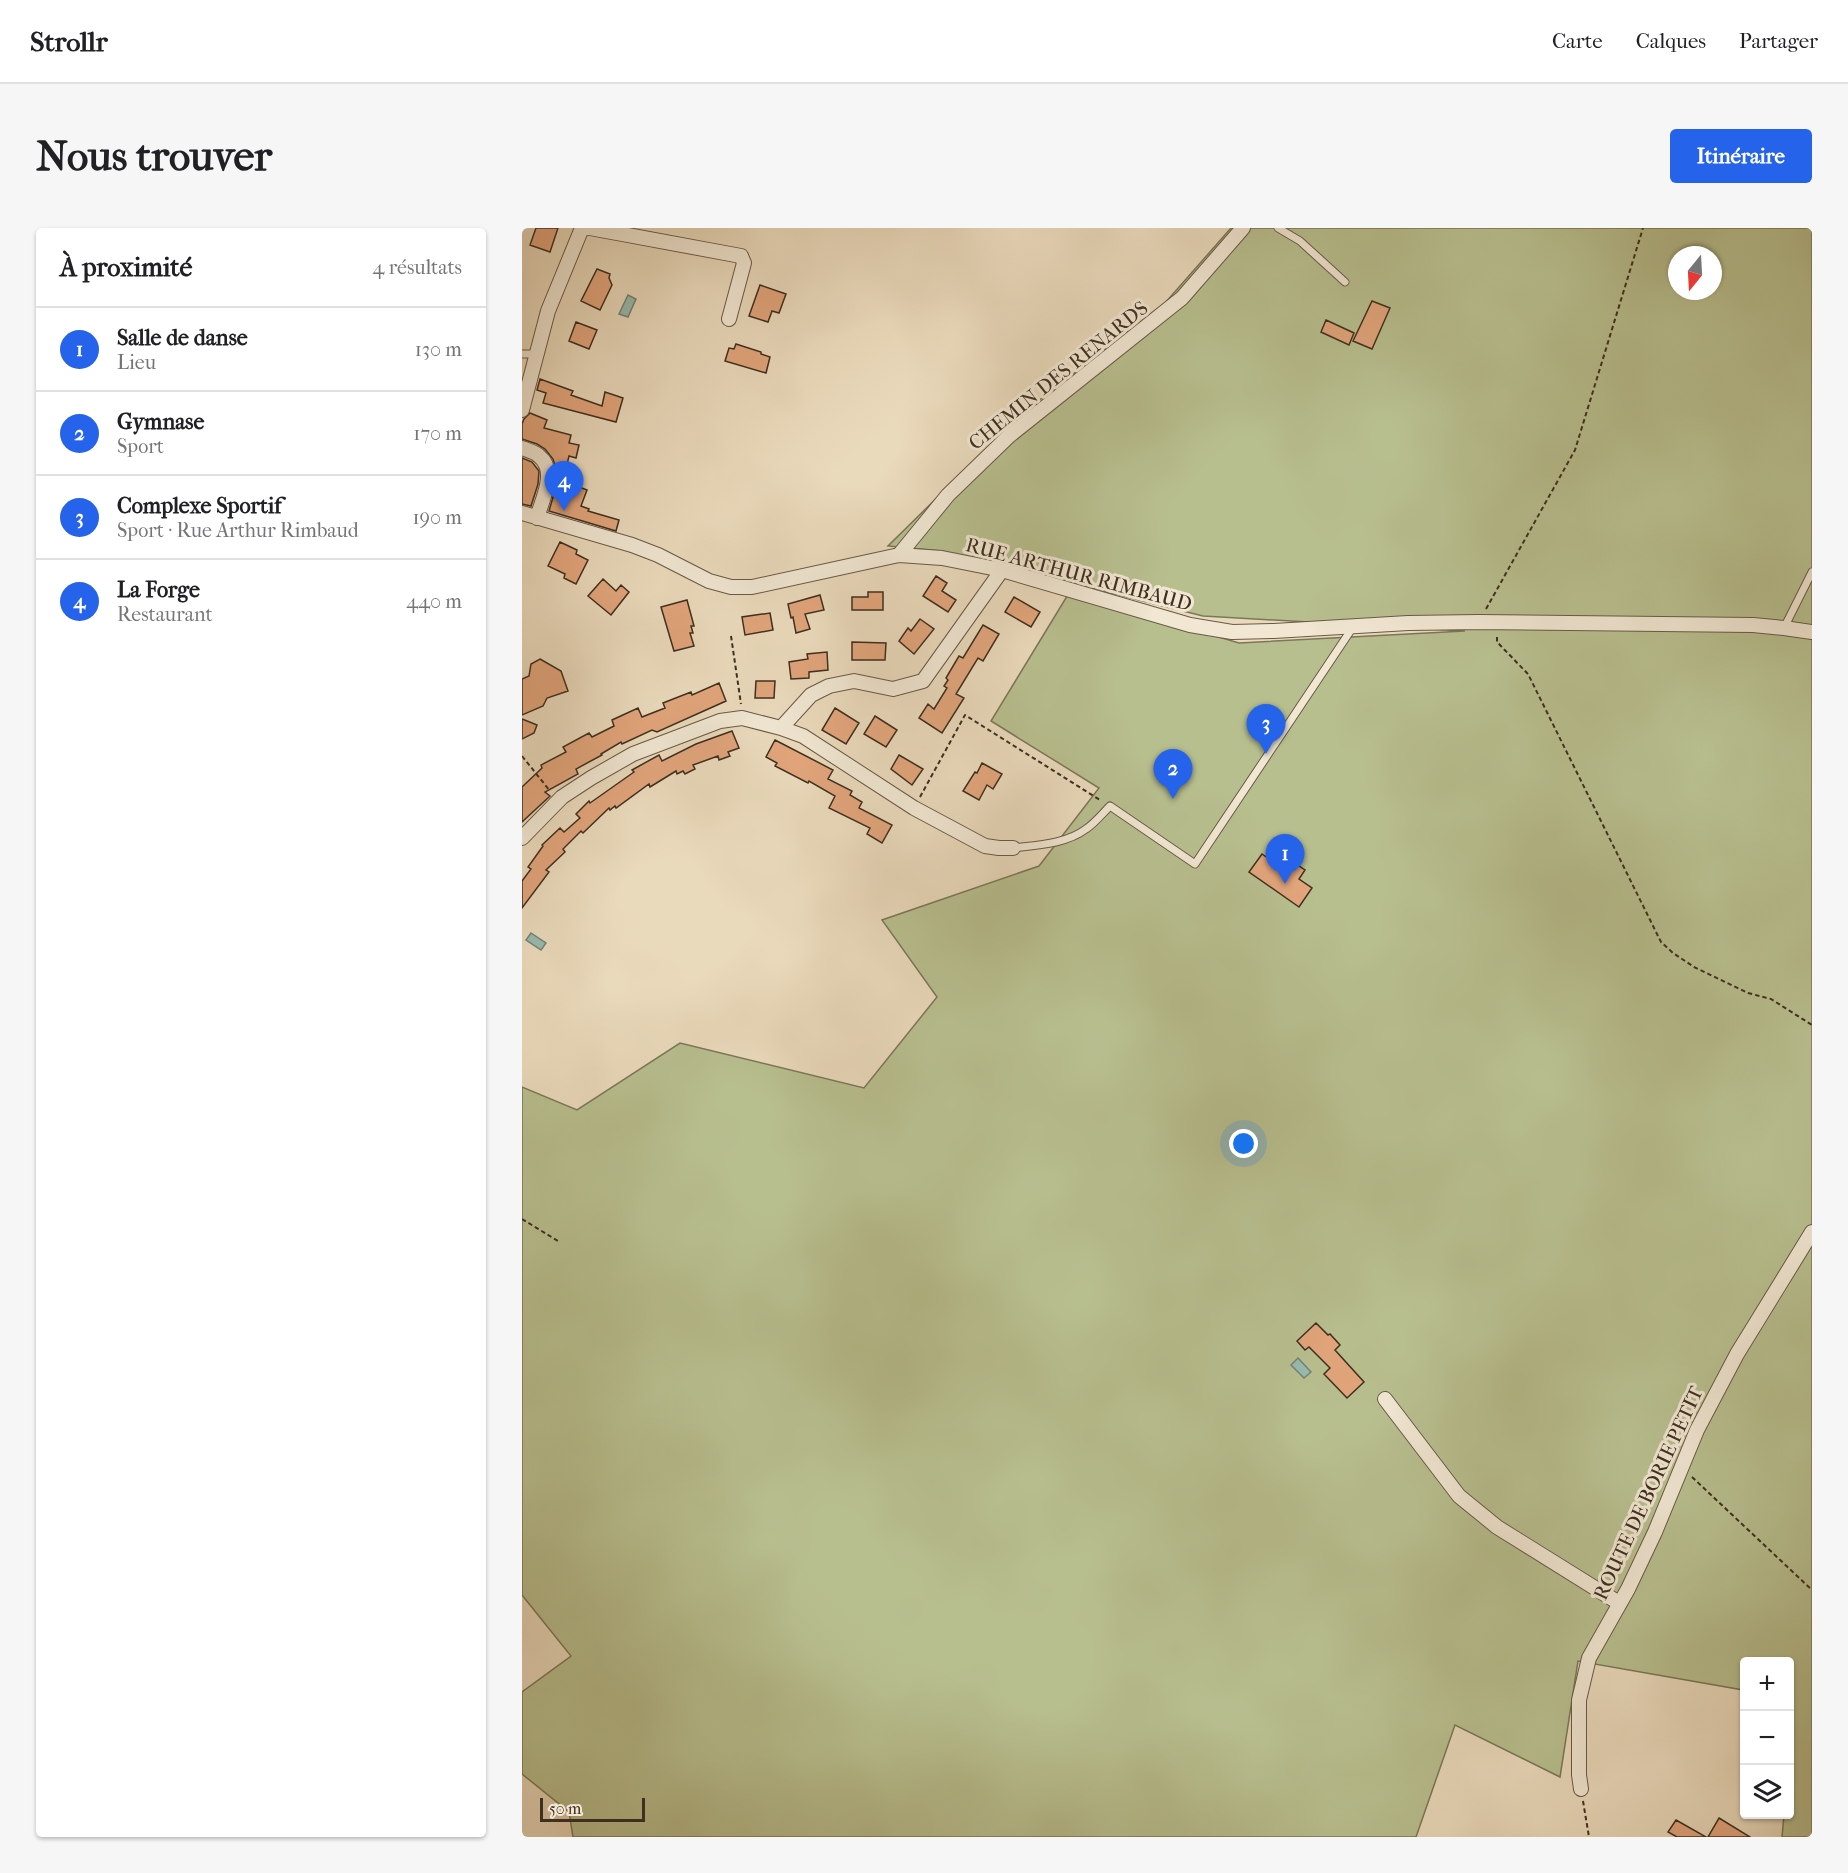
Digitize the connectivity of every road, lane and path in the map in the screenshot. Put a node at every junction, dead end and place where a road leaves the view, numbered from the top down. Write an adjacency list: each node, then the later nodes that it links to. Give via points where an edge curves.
1 (582, 228): 9 (street, via 548,311)
2 (590, 228): 7 (street, via 741,256 744,263)
3 (1243, 228): 14 (street, CHEMIN DES RENARDS, via 1182,298 1010,436 948,495)
4 (1278, 228): 6 (lane, via 1300,241)
5 (1643, 228): 17 (path, via 1575,450)
6 (1345, 282)
7 (729, 319)
8 (522, 354): 9 (lane)
9 (537, 354): 10 (street)
10 (522, 410)
11 (522, 448): 13 (street, via 539,455 548,468)
12 (522, 513): 13 (street, RUE ARTHUR RIMBAUD)
13 (537, 518): 14 (street, RUE ARTHUR RIMBAUD, via 632,545 709,581 732,586 752,587)
14 (899, 555): 15 (street, RUE ARTHUR RIMBAUD, via 942,558)
15 (1002, 570): 19 (street, RUE ARTHUR RIMBAUD, via 1190,625 1232,632); 24 (street, via 923,681 893,689 854,681 829,686 811,695)
16 (1812, 572): 20 (lane)
17 (1479, 622): 18 (street, RUE ARTHUR RIMBAUD); 19 (street, RUE ARTHUR RIMBAUD)
18 (1495, 623): 20 (street, RUE ARTHUR RIMBAUD); 31 (path, via 1497,642 1528,674 1661,942 1704,972 1748,993 1771,999)
19 (1354, 626): 27 (lane, via 1195,864)
20 (1784, 628): 21 (street, RUE ARTHUR RIMBAUD)
21 (1812, 633)
22 (731, 636): 23 (path)
23 (742, 718): 24 (street); 29 (street, via 720,721 633,754 562,797)
24 (781, 728): 28 (street, via 803,736)
25 (522, 756): 26 (path)
26 (548, 788)
27 (1110, 806): 28 (path, via 965,715); 30 (lane, via 1074,837)
28 (914, 808): 30 (street, via 985,846)
29 (522, 838)
30 (1013, 848)
31 (1812, 1025)
32 (522, 1219): 34 (path)
33 (1812, 1232): 36 (street, ROUTE DE BORIE PETIT, via 1737,1354)
34 (558, 1240)
35 (1384, 1399): 38 (street, via 1459,1496 1497,1527)
36 (1681, 1467): 37 (path); 38 (street, ROUTE DE BORIE PETIT, via 1656,1532)
37 (1812, 1590)
38 (1619, 1604): 39 (street, ROUTE DE BORIE PETIT, via 1589,1658 1579,1700)
39 (1581, 1789): 40 (path)
40 (1589, 1837)

